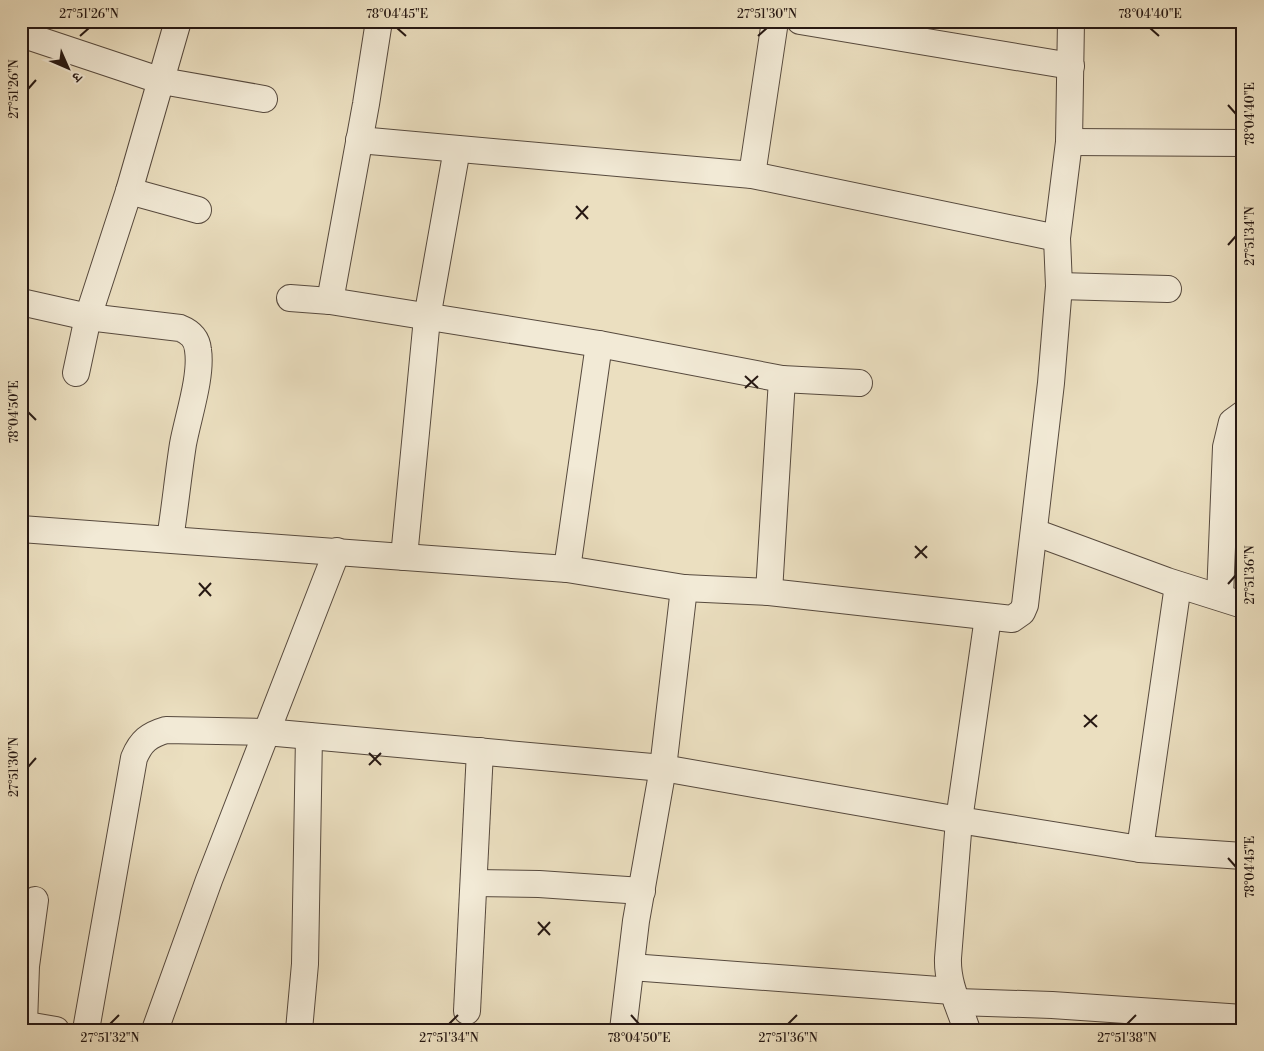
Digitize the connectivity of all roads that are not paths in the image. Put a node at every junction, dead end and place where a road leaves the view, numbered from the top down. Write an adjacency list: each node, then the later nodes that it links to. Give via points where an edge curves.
1 (178, 21): 8 (street)
2 (379, 21): 10 (street)
3 (775, 21): 14 (street)
4 (800, 21): 7 (street)
5 (1071, 21): 7 (street)
6 (21, 34): 8 (street)
7 (1071, 66): 11 (street)
8 (162, 81): 9 (street); 15 (street)
9 (264, 99)
10 (359, 140): 13 (street); 22 (street)
11 (1069, 142): 12 (street); 17 (street)
12 (1243, 143)
13 (457, 149): 14 (street); 24 (street)
14 (752, 175): 17 (street)
15 (129, 191): 16 (street); 23 (street)
16 (198, 210)
17 (1056, 238): 18 (street)
18 (1059, 286): 19 (street); 31 (street)
19 (1168, 289)
20 (290, 298): 22 (street)
21 (21, 302): 23 (street)
22 (330, 302): 24 (street)
23 (88, 317): 26 (street); 32 (street, via 180,328 196,340 198,368)
24 (426, 318): 25 (street); 34 (street)
25 (599, 344): 27 (street); 35 (street)
26 (76, 373)
27 (782, 379): 28 (street); 38 (street)
28 (859, 384)
29 (1243, 414): 39 (street, via 1232,422 1226,447)
30 (21, 529): 32 (street)
31 (1034, 532): 36 (street); 40 (street, via 1022,612 1012,619)
32 (170, 539): 33 (street)
33 (337, 551): 34 (street); 41 (street)
34 (404, 557): 35 (street)
35 (566, 569): 37 (street)
36 (1178, 585): 39 (street); 46 (street)
37 (684, 588): 38 (street); 44 (street)
38 (769, 592): 40 (street)
39 (1232, 601)
40 (988, 617): 45 (street)
41 (266, 732): 42 (street); 57 (street, via 166,730 153,734 138,748); 58 (street)
42 (309, 736): 43 (street); 59 (street, via 306,964)
43 (480, 752): 44 (street); 48 (street)
44 (663, 768): 45 (street); 49 (street)
45 (959, 820): 46 (street); 52 (street, via 947,972)
46 (1140, 849): 47 (street)
47 (1243, 856)
48 (474, 883): 49 (street); 53 (street)
49 (642, 890): 51 (street)
50 (36, 900): 55 (street, via 26,966)
51 (631, 967): 52 (street); 60 (street)
52 (955, 996): 54 (street, via 1052,1006); 61 (street)
53 (467, 1011)
54 (1243, 1018)
55 (23, 1024): 56 (street)
56 (56, 1030)
57 (86, 1030)
58 (154, 1030)
59 (298, 1030)
60 (623, 1030)
61 (967, 1030)

